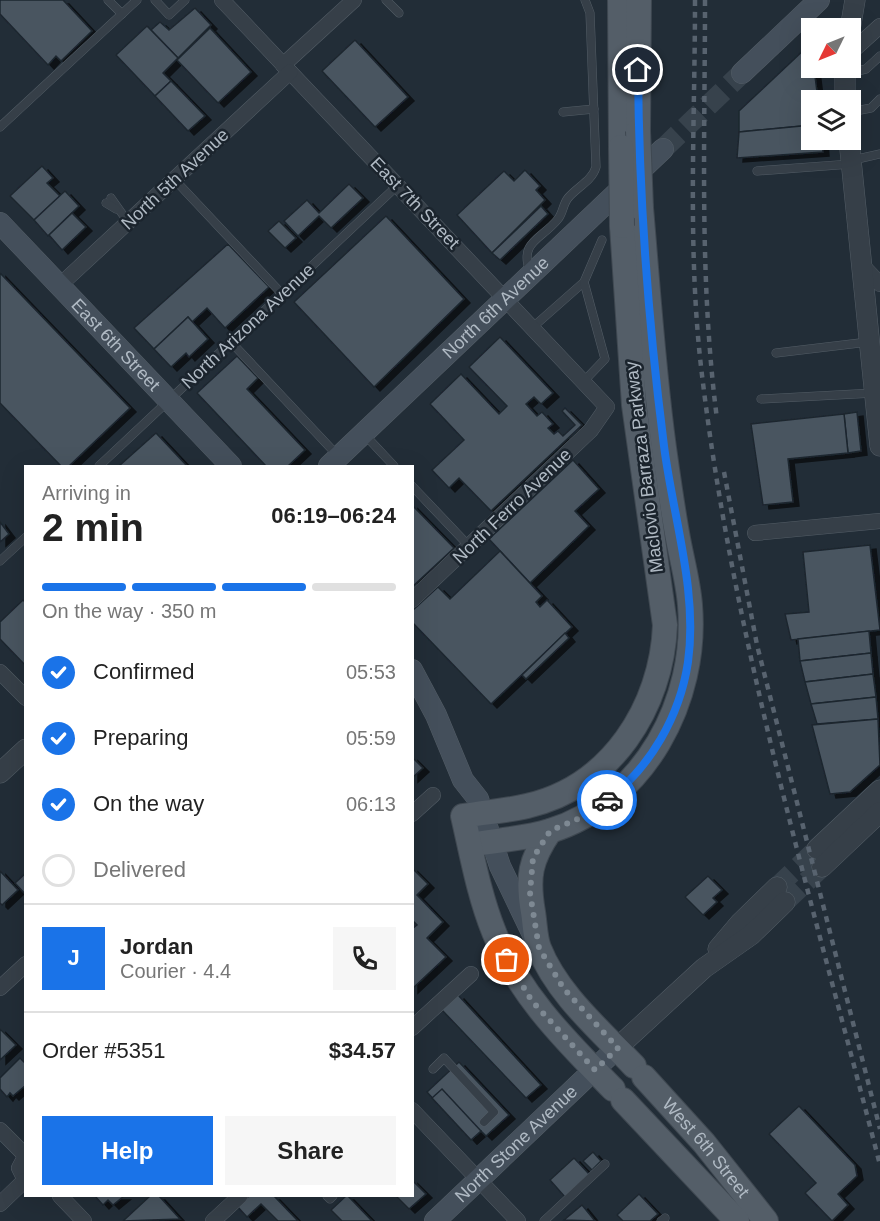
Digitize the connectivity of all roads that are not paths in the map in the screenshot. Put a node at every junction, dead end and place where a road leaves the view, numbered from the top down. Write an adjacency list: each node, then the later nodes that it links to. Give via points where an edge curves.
1 (108, 0): 14 (lane)
2 (137, 0): 14 (lane)
3 (155, 0): 4 (lane, via 169,15)
4 (185, 0)
5 (222, 0): 19 (street, East 7th Street)
6 (354, 0): 19 (street, North 5th Avenue)
7 (386, 0): 13 (lane)
8 (585, 0): 23 (lane, via 590,13)
9 (620, 0): 76 (main road, Maclovio Barraza Parkway, bridge, via 622,226 634,405 666,625 662,660 648,704 630,736 590,777 528,806)
10 (639, 0): 77 (main road, Maclovio Barraza Parkway, bridge, via 641,208 664,448 690,606 688,664 663,737 645,764 609,799)
11 (819, 0): 21 (main road)
12 (855, 0): 15 (street)
13 (399, 13)
14 (122, 14): 26 (lane)
15 (852, 18)
16 (880, 26): 17 (street)
17 (861, 43)
18 (880, 56): 20 (lane)
19 (287, 68): 32 (street, North 5th Avenue); 33 (street, East 7th Street)
20 (861, 69)
21 (742, 73)
22 (880, 99): 24 (lane, via 871,108)
23 (594, 109): 25 (lane); 39 (lane, via 595,172 568,198 558,219 529,246 525,259)
24 (861, 110)
25 (563, 112)
26 (0, 127)
27 (663, 149): 39 (main road, North 6th Avenue)
28 (850, 150): 30 (street)
29 (880, 154): 30 (lane)
30 (851, 162): 31 (lane); 38 (street)
31 (757, 171)
32 (174, 179): 35 (street, North 5th Avenue); 43 (lane)
33 (398, 185): 43 (lane, North Arizona Avenue); 44 (street, East 7th Street)
34 (109, 201): 35 (lane)
35 (128, 222): 42 (street, North 5th Avenue)
36 (0, 223): 42 (main road, East 6th Street)
37 (602, 240): 40 (lane)
38 (861, 264): 41 (street); 47 (street)
39 (531, 274): 44 (main road, North 6th Avenue)
40 (584, 282): 45 (lane); 49 (lane, via 605,359)
41 (880, 284)
42 (59, 286): 52 (main road, East 6th Street)
43 (282, 294): 46 (lane, North Arizona Avenue)
44 (504, 298): 45 (street, East 7th Street); 54 (main road, North 6th Avenue)
45 (532, 327): 49 (street, East 7th Street)
46 (231, 342): 52 (lane, North Arizona Avenue); 56 (lane)
47 (870, 342): 48 (lane); 50 (street)
48 (776, 353)
49 (584, 381): 53 (street, East 7th Street)
50 (877, 397): 51 (lane); 55 (street)
51 (761, 399)
52 (168, 401): 57 (lane, North Arizona Avenue); 58 (main road, East 6th Street)
53 (607, 407): 64 (street, North Ferro Avenue, via 591,430)
54 (364, 434): 56 (main road, North 6th Avenue); 59 (lane)
55 (880, 446)
56 (334, 462)
57 (100, 465)
58 (230, 465)
59 (393, 465)
60 (414, 488): 64 (lane)
61 (880, 521): 62 (street)
62 (755, 533)
63 (24, 539): 65 (lane)
64 (469, 547): 66 (street, North Ferro Avenue)
65 (0, 561)
66 (414, 598)
67 (0, 672): 69 (street)
68 (414, 674): 76 (main road, via 464,780)
69 (24, 696)
70 (24, 751): 71 (street)
71 (0, 773)
72 (880, 790): 75 (street, via 820,858)
73 (433, 795): 74 (street)
74 (414, 812)
75 (880, 812)
76 (473, 814): 78 (main road)
77 (550, 831): 78 (main road, Maclovio Barraza Parkway); 80 (main road, via 533,858 530,875)
78 (481, 843): 80 (main road); 87 (main road, via 484,903 507,960 532,1001)
79 (781, 895): 85 (street, North Stone Avenue, via 751,935 704,968)
80 (539, 948): 85 (main road, via 564,989)
81 (24, 966): 83 (street)
82 (471, 974): 84 (street)
83 (0, 988)
84 (414, 1026)
85 (618, 1048): 87 (main road, North Stone Avenue); 106 (main road, West 6th Street, via 704,1143)
86 (433, 1069): 89 (lane, via 444,1058 494,1112)
87 (595, 1070): 94 (main road, North Stone Avenue); 105 (main road, West 6th Street)
88 (414, 1112): 94 (street)
89 (484, 1122)
90 (0, 1130): 91 (street)
91 (24, 1154)
92 (24, 1157): 95 (street, via 19,1168)
93 (605, 1164): 104 (lane)
94 (478, 1179): 102 (main road, North Stone Avenue); 103 (street)
95 (24, 1180)
96 (24, 1183): 99 (street)
97 (61, 1197): 100 (street)
98 (239, 1197): 101 (street)
99 (0, 1204)
100 (84, 1221)
101 (213, 1221)
102 (435, 1221)
103 (518, 1221)
104 (544, 1221)
105 (737, 1221)
106 (766, 1221)

